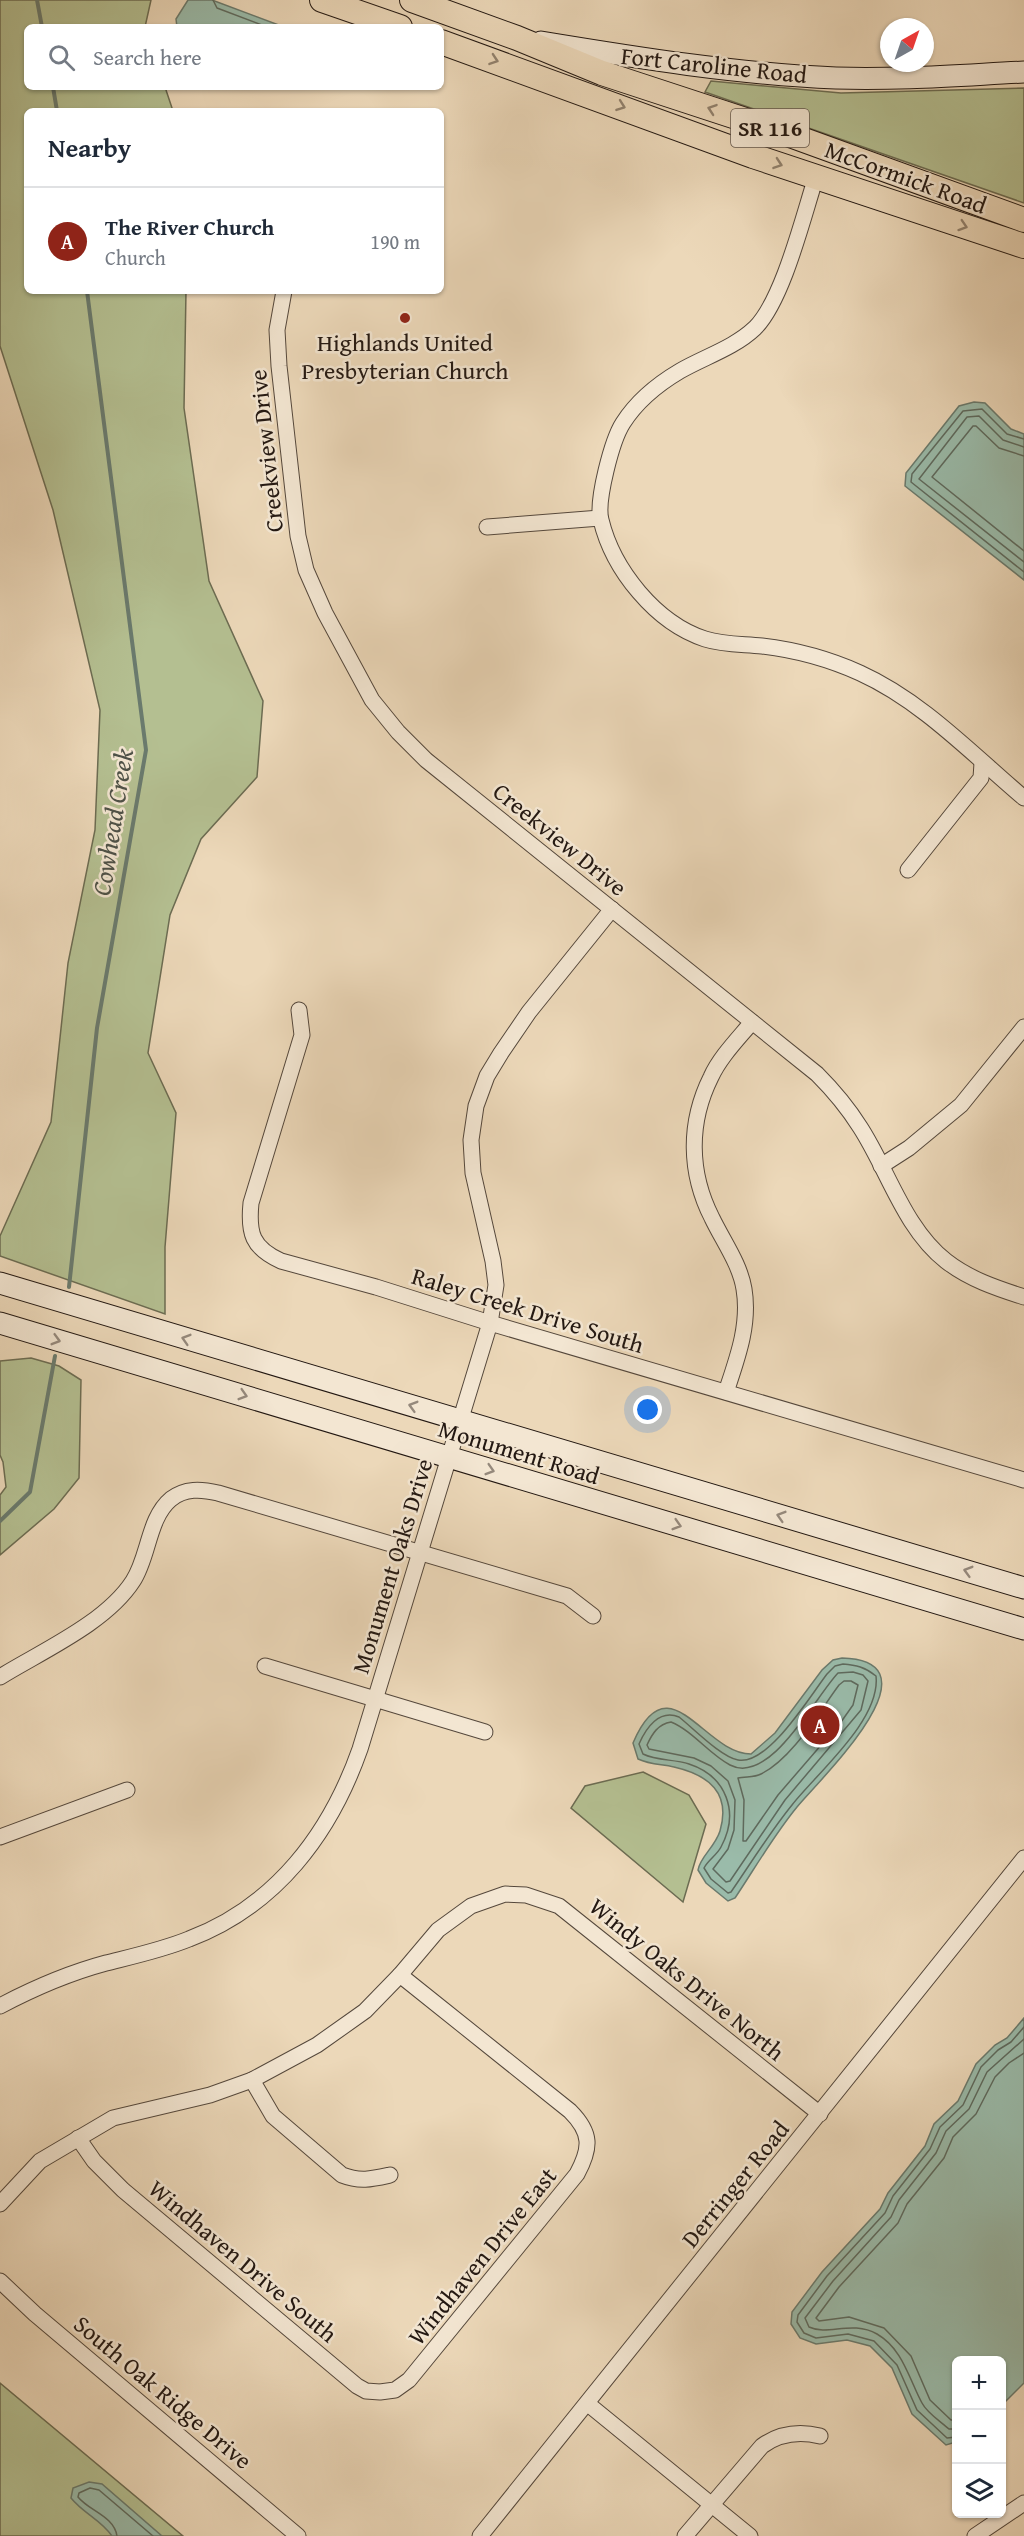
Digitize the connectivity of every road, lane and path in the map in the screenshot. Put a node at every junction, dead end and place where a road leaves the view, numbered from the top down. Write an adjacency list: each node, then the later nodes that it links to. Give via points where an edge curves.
1 (322, 0): 3 (main road)
2 (412, 0): 4 (main road, Fort Caroline Road / SR 116)
3 (391, 24)
4 (517, 38): 6 (main road, Fort Caroline Road, via 706,66 836,78); 8 (main road, McCormick Road / SR 116, via 602,73)
5 (444, 43): 7 (main road, SR 116, one-way to 7)
6 (1024, 72)
7 (546, 79): 8 (main road, via 562,71 643,95); 9 (main road, McCormick Road / SR 116, one-way to 9)
8 (663, 92): 10 (main road, McCormick Road / SR 116, one-way to 8)
9 (816, 177): 11 (main road, McCormick Road / SR 116, one-way to 11); 13 (street, via 782,281 756,327 733,344 657,385 622,424 604,479)
10 (1024, 220)
11 (1024, 246)
12 (283, 294): 18 (street, Creekview Drive, via 277,330 279,366 298,536 306,570 353,666 372,700 426,760)
13 (600, 518): 14 (street); 15 (street, via 619,566 636,590 682,628 724,644 803,653 860,673 892,689)
14 (487, 527)
15 (982, 763): 16 (street); 17 (street, via 981,778)
16 (1024, 798)
17 (908, 870)
18 (612, 909): 20 (street, Creekview Drive); 26 (street, Monument Oaks Drive, via 529,1012 487,1076 476,1106 471,1140 473,1173 496,1285)
19 (299, 1010): 26 (street, Raley Creek Drive South, via 302,1035 251,1203 249,1223 253,1237 266,1254 281,1261)
20 (752, 1022): 22 (street, Creekview Drive, via 834,1092 860,1126); 27 (street, via 711,1076 697,1117 694,1140 693,1161 702,1198 739,1269 744,1290 744,1331)
21 (1024, 1027): 22 (street, via 961,1105 918,1142)
22 (881, 1166): 24 (street, Creekview Drive, via 915,1225 944,1260 976,1281)
23 (0, 1283): 28 (main road, Monument Road, one-way to 23)
24 (1024, 1297)
25 (0, 1323): 29 (main road, Monument Road, one-way to 29)
26 (490, 1323): 27 (street, Raley Creek Drive South); 28 (street, Monument Oaks Drive)
27 (726, 1392): 30 (street, Raley Creek Drive South)
28 (460, 1420): 29 (street, Monument Oaks Drive); 32 (main road, Monument Road, one-way to 28)
29 (448, 1457): 31 (street, Monument Oaks Drive); 34 (main road, Monument Road, one-way to 34)
30 (1024, 1480)
31 (420, 1553): 33 (street, via 567,1596); 36 (street, via 218,1493 195,1490 175,1496 160,1509 142,1565 122,1594 86,1624); 37 (street, Monument Oaks Drive)
32 (1024, 1588)
33 (593, 1616)
34 (1024, 1629)
35 (265, 1666): 37 (street)
36 (0, 1677)
37 (375, 1699): 38 (street); 43 (street, Monument Oaks Drive, via 339,1802 306,1853 255,1903 191,1939 47,1983)
38 (485, 1732)
39 (127, 1790): 40 (street)
40 (0, 1837)
41 (1024, 1858): 45 (street, Derringer Road)
42 (400, 1975): 44 (street, via 365,2011 317,2045); 45 (street, Windy Oaks Drive North, via 438,1930 487,1899 518,1894 559,1906); 50 (street, Windhaven Drive East, via 570,2111 581,2122 587,2142 586,2158 577,2174 416,2373)
43 (0, 2006)
44 (252, 2080): 46 (street, via 210,2095 113,2118); 47 (street, via 273,2116 336,2171 355,2180)
45 (820, 2114): 51 (street, Derringer Road)
46 (78, 2138): 48 (street, via 40,2162); 50 (street, Windhaven Drive South, via 123,2190 357,2386 366,2391)
47 (390, 2175)
48 (0, 2204)
49 (0, 2281): 55 (street, South Oak Ridge Drive)
50 (396, 2390)
51 (588, 2404): 54 (street); 56 (street, Derringer Road)
52 (820, 2436): 54 (street, via 787,2434 772,2439 750,2458)
53 (1024, 2503): 59 (street)
54 (711, 2505): 57 (street); 58 (street)
55 (298, 2536)
56 (480, 2536)
57 (685, 2536)
58 (750, 2536)
59 (975, 2536)

